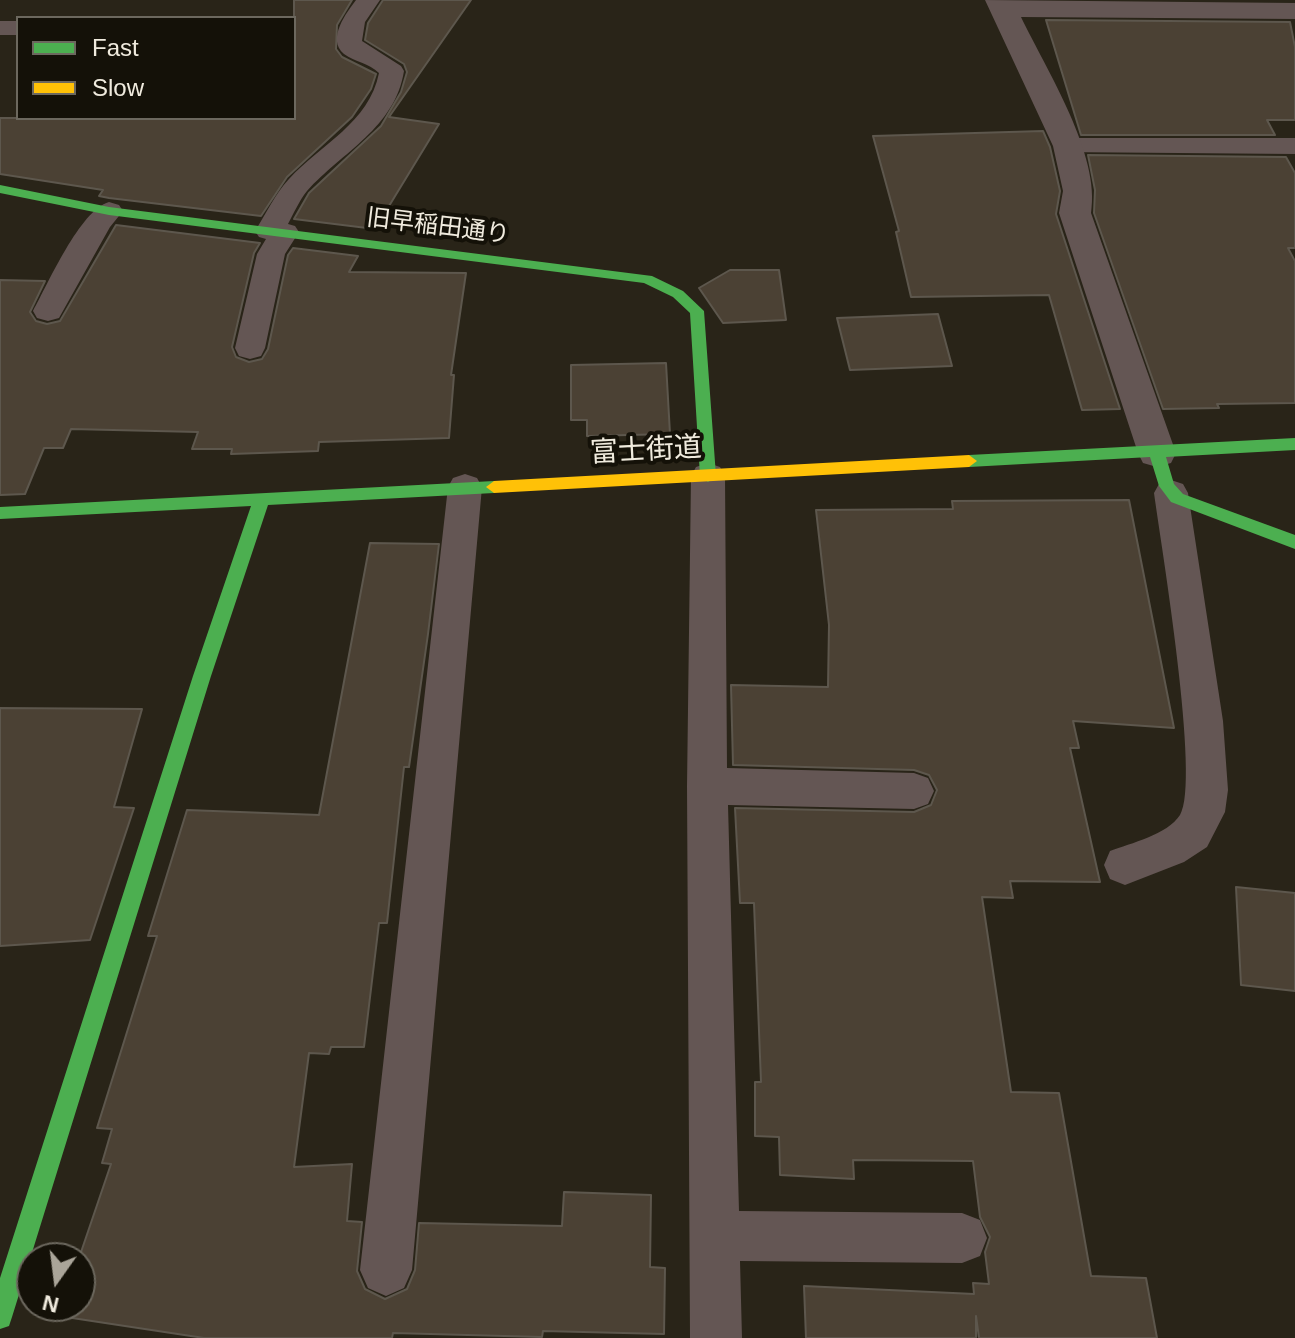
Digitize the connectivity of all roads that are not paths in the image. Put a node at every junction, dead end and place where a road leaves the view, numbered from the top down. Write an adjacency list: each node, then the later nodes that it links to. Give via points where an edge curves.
1 (368, 0): 8 (lane, via 348,36 352,48 392,71 392,85 359,131 298,185)
2 (1001, 4): 3 (street); 4 (street)
3 (1295, 11)
4 (1068, 146): 5 (lane); 12 (street, via 1079,191 1075,213)
5 (1295, 146)
6 (0, 189): 7 (main road, 旧早稲田通り)
7 (109, 211): 8 (main road, 旧早稲田通り); 9 (lane)
8 (277, 232): 10 (lane); 13 (main road, 旧早稲田通り, via 647,279 678,294 697,311)
9 (48, 311)
10 (250, 348)
11 (1295, 444): 12 (main road, 富士街道)
12 (1157, 453): 13 (main road, 富士街道); 15 (main road)
13 (708, 476): 14 (main road, 富士街道); 19 (lane)
14 (465, 487): 16 (main road, 富士街道); 24 (lane)
15 (1171, 493): 18 (main road); 21 (lane, via 1208,790 1192,833)
16 (262, 498): 17 (main road, 富士街道); 25 (main road)
17 (0, 513)
18 (1295, 542)
19 (707, 786): 20 (lane); 22 (lane)
20 (914, 791)
21 (1125, 865)
22 (716, 1236): 23 (lane); 26 (lane)
23 (962, 1238)
24 (386, 1270)
25 (0, 1317)
26 (716, 1338)

